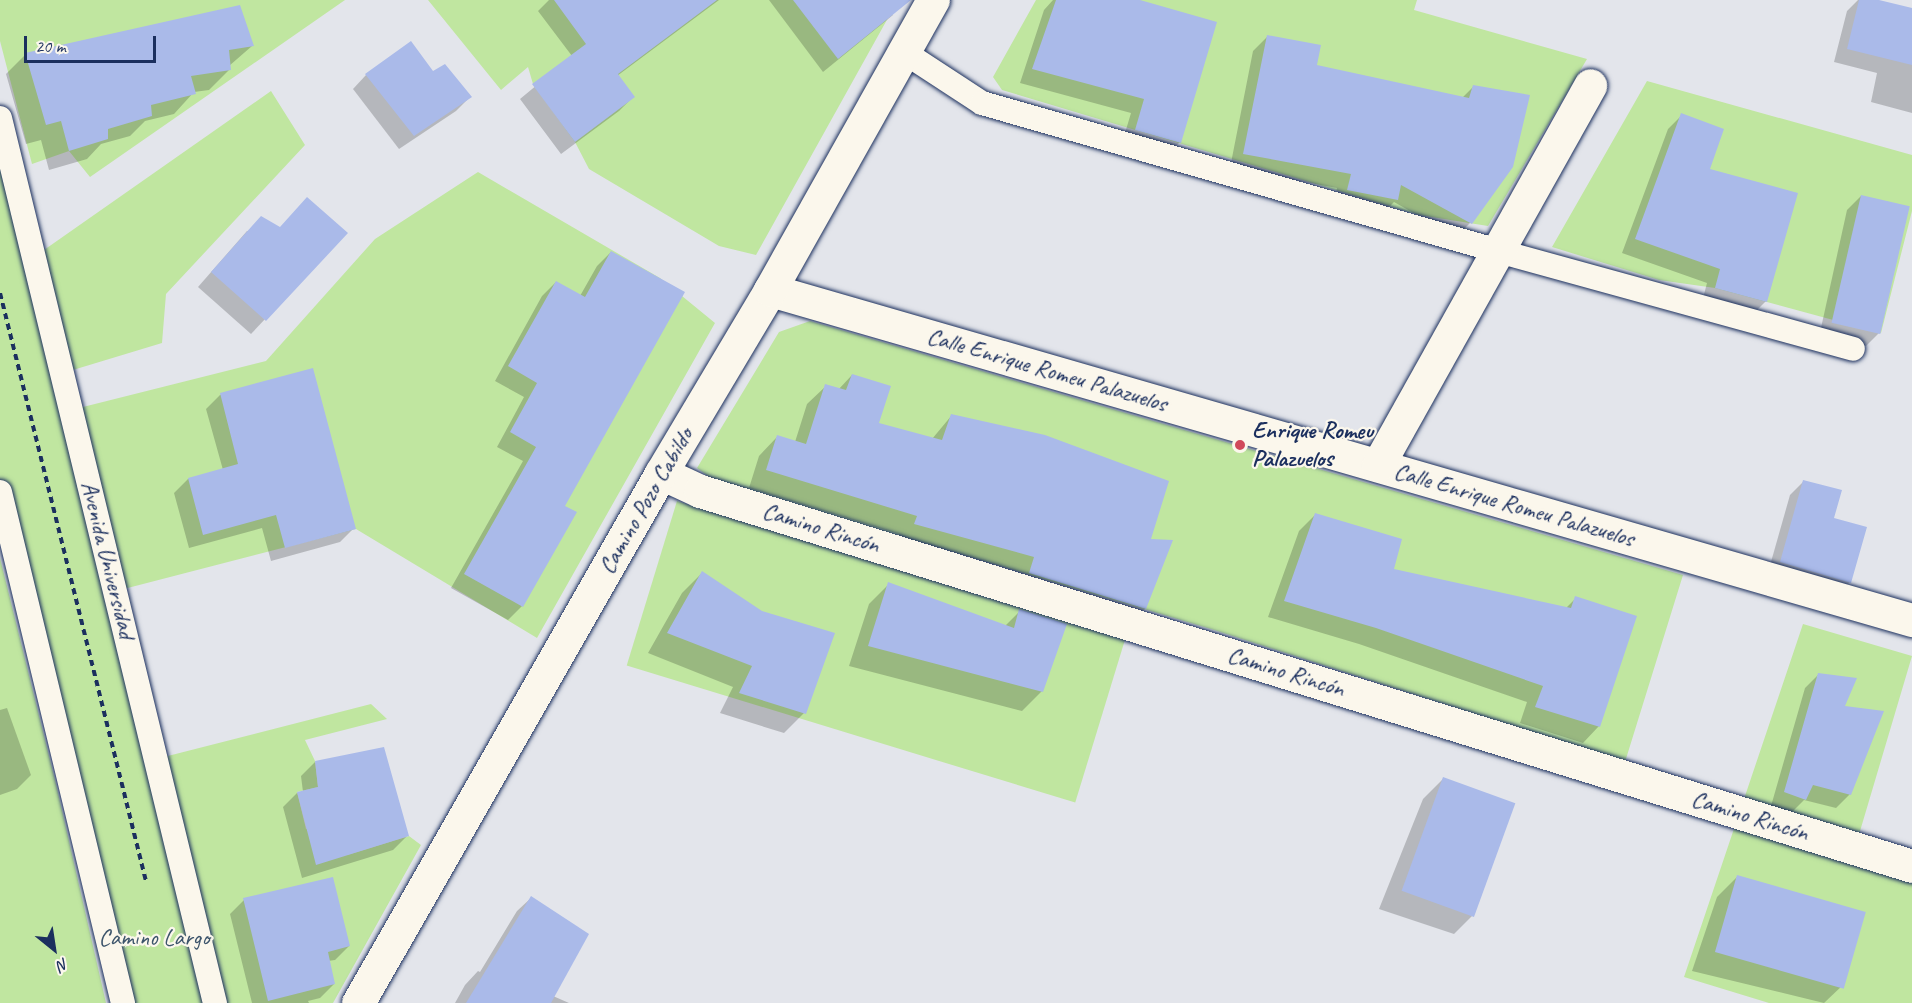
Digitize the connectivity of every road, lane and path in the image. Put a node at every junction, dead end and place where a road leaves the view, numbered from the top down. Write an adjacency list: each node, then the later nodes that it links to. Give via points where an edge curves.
1 (933, 0): 2 (street, Camino Pozo Cabildo)
2 (904, 52): 5 (lane, via 982,103); 6 (street, Camino Pozo Cabildo)
3 (1590, 84): 5 (street)
4 (0, 118): 16 (lane, Avenida Universidad)
5 (1498, 251): 8 (lane); 9 (street)
6 (770, 290): 9 (street, Calle Enrique Romeu Palazuelos); 10 (street, Camino Pozo Cabildo)
7 (0, 293): 14 (path)
8 (1853, 349)
9 (1378, 465): 12 (street, Calle Enrique Romeu Palazuelos)
10 (661, 473): 13 (street, Camino Rincón, via 700,491); 17 (street, Camino Pozo Cabildo)
11 (0, 492): 15 (lane)
12 (1912, 620)
13 (1912, 866)
14 (147, 887)
15 (123, 1003)
16 (215, 1003)
17 (358, 1003)

